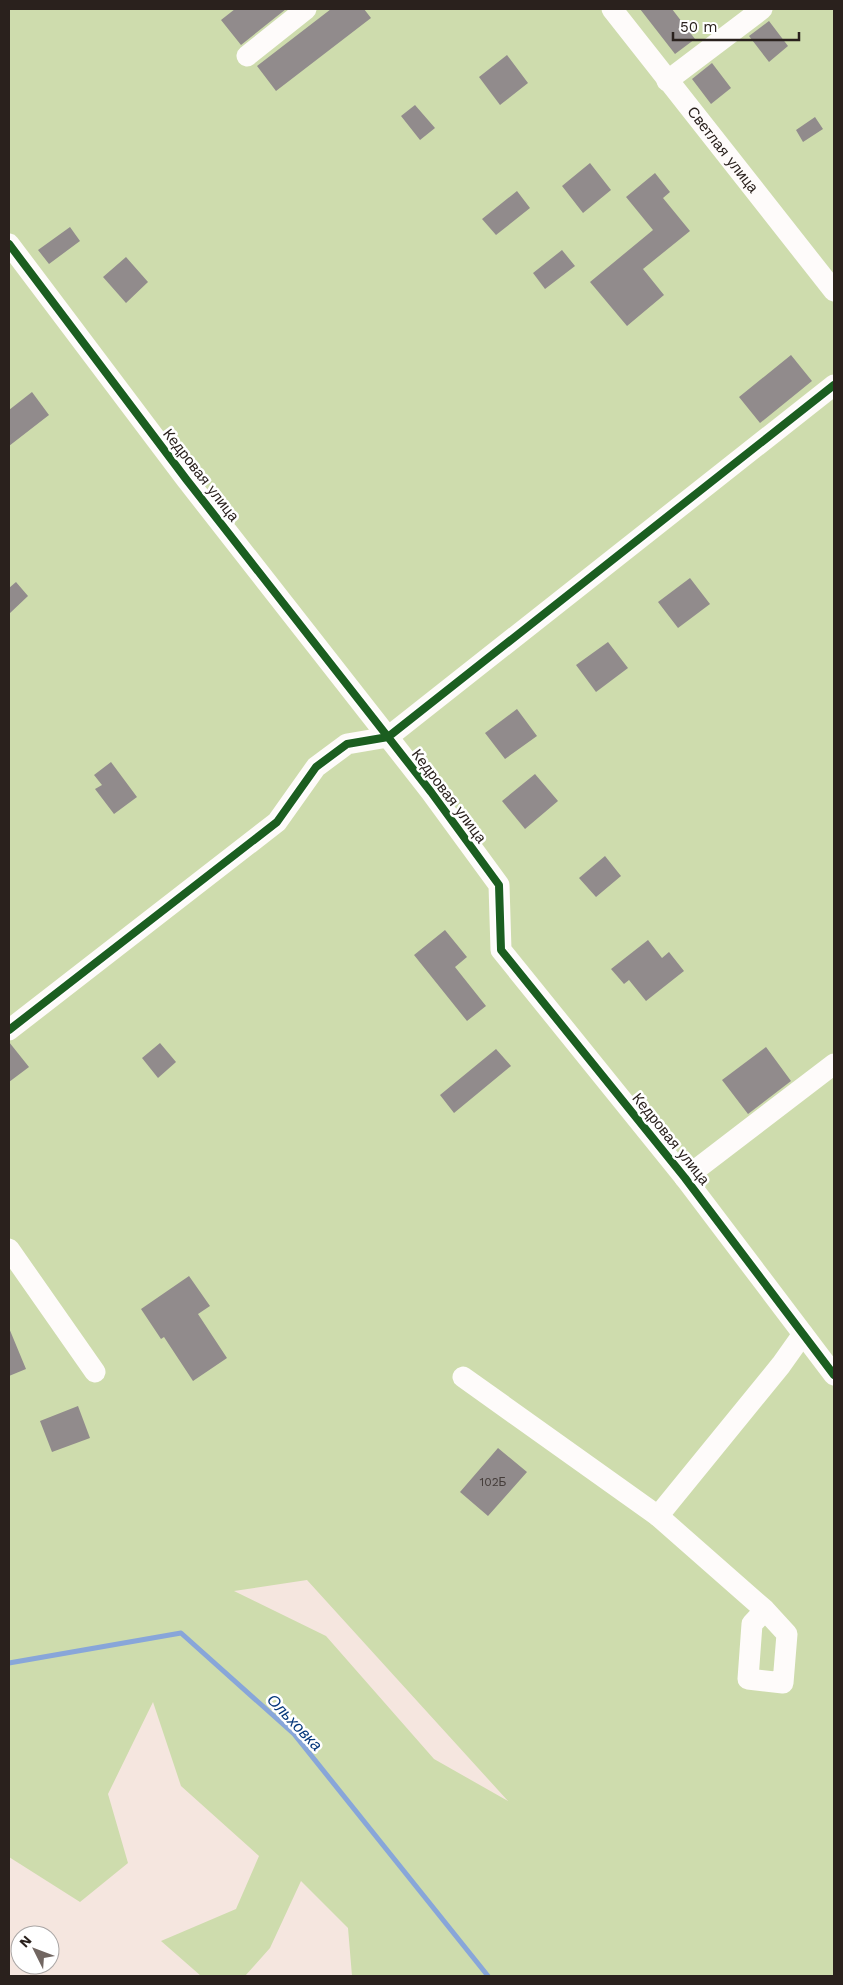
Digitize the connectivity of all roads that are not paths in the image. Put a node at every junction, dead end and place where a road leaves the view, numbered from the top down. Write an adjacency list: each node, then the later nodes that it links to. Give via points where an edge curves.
1 (306, 9): 4 (street)
2 (612, 9): 5 (street, Светлая улица)
3 (762, 9): 5 (street)
4 (247, 56)
5 (667, 80): 7 (street, Светлая улица)
6 (9, 244): 9 (street, Кедровая улица, via 180,471)
7 (834, 291)
8 (834, 385): 9 (street)
9 (388, 737): 10 (street, via 346,744 316,767 278,822); 12 (street, Кедровая улица, via 499,885 501,950)
10 (9, 1030)
11 (834, 1064): 12 (street)
12 (686, 1178): 14 (street, Кедровая улица)
13 (9, 1249): 15 (street)
14 (803, 1334): 16 (street, Кедровая улица); 18 (street)
15 (95, 1372)
16 (834, 1375)
17 (463, 1377): 18 (street)
18 (658, 1516): 19 (street)
19 (765, 1610)

